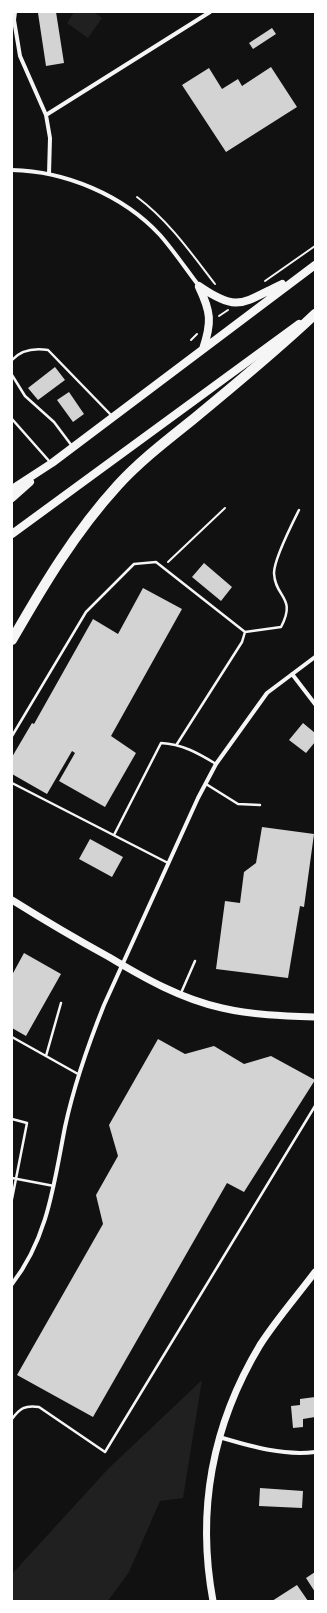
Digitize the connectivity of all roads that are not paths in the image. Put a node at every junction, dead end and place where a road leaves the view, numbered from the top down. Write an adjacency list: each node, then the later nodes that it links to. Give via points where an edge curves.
1 (15, 12): 3 (street, via 20,56)
2 (210, 12): 3 (street)
3 (46, 115): 5 (street, via 50,138)
4 (12, 170): 5 (street)
5 (50, 174): 8 (street, via 82,184 113,199 140,217 168,245)
6 (315, 265): 7 (main road)
7 (298, 277): 8 (main road, via 239,303 218,300); 10 (main road)
8 (198, 286): 10 (main road, via 208,306 210,319 210,329)
9 (315, 313): 20 (main road); 22 (highway, via 283,344 147,457 119,485 65,552)
10 (202, 349): 13 (main road)
11 (12, 360): 13 (lane, via 24,352 48,350)
12 (12, 375): 15 (lane, via 25,396 54,422)
13 (112, 416): 15 (main road)
14 (12, 419): 16 (lane)
15 (73, 447): 16 (main road)
16 (52, 463): 17 (main road); 18 (main road)
17 (12, 489)
18 (12, 498)
19 (299, 510): 21 (lane, via 276,562 274,573 287,604 287,615 281,627)
20 (12, 534)
21 (245, 632): 26 (lane, via 156,562 134,564 86,612); 27 (lane, via 242,642)
22 (12, 640)
23 (315, 657): 24 (street)
24 (292, 674): 25 (street); 28 (street, via 267,693)
25 (315, 704)
26 (12, 736)
27 (176, 744): 28 (lane, via 199,753); 32 (lane, via 161,743)
28 (216, 764): 30 (street)
29 (12, 783): 32 (lane)
30 (206, 784): 31 (lane, via 238,804); 33 (street)
31 (260, 805)
32 (114, 835): 33 (lane)
33 (170, 864): 36 (street)
34 (12, 900): 36 (street)
35 (195, 961): 37 (lane)
36 (123, 966): 37 (street); 42 (street, via 104,1005)
37 (181, 994): 39 (street, via 221,1008 252,1013)
38 (61, 1003): 41 (lane)
39 (315, 1017)
40 (12, 1037): 41 (lane)
41 (46, 1056): 42 (lane)
42 (78, 1074): 47 (street, via 65,1127)
43 (315, 1106): 51 (lane, via 105,1452 39,1407 22,1408)
44 (12, 1119): 46 (lane, via 27,1123)
45 (12, 1178): 46 (lane)
46 (16, 1179): 47 (lane); 48 (lane)
47 (55, 1186): 50 (street, via 37,1244)
48 (12, 1199)
49 (315, 1272): 52 (street, via 261,1344 246,1369 227,1409)
50 (12, 1284)
51 (12, 1419)
52 (219, 1437): 53 (street, via 279,1452); 54 (street, via 207,1497 207,1549)
53 (315, 1452)
54 (213, 1601)

